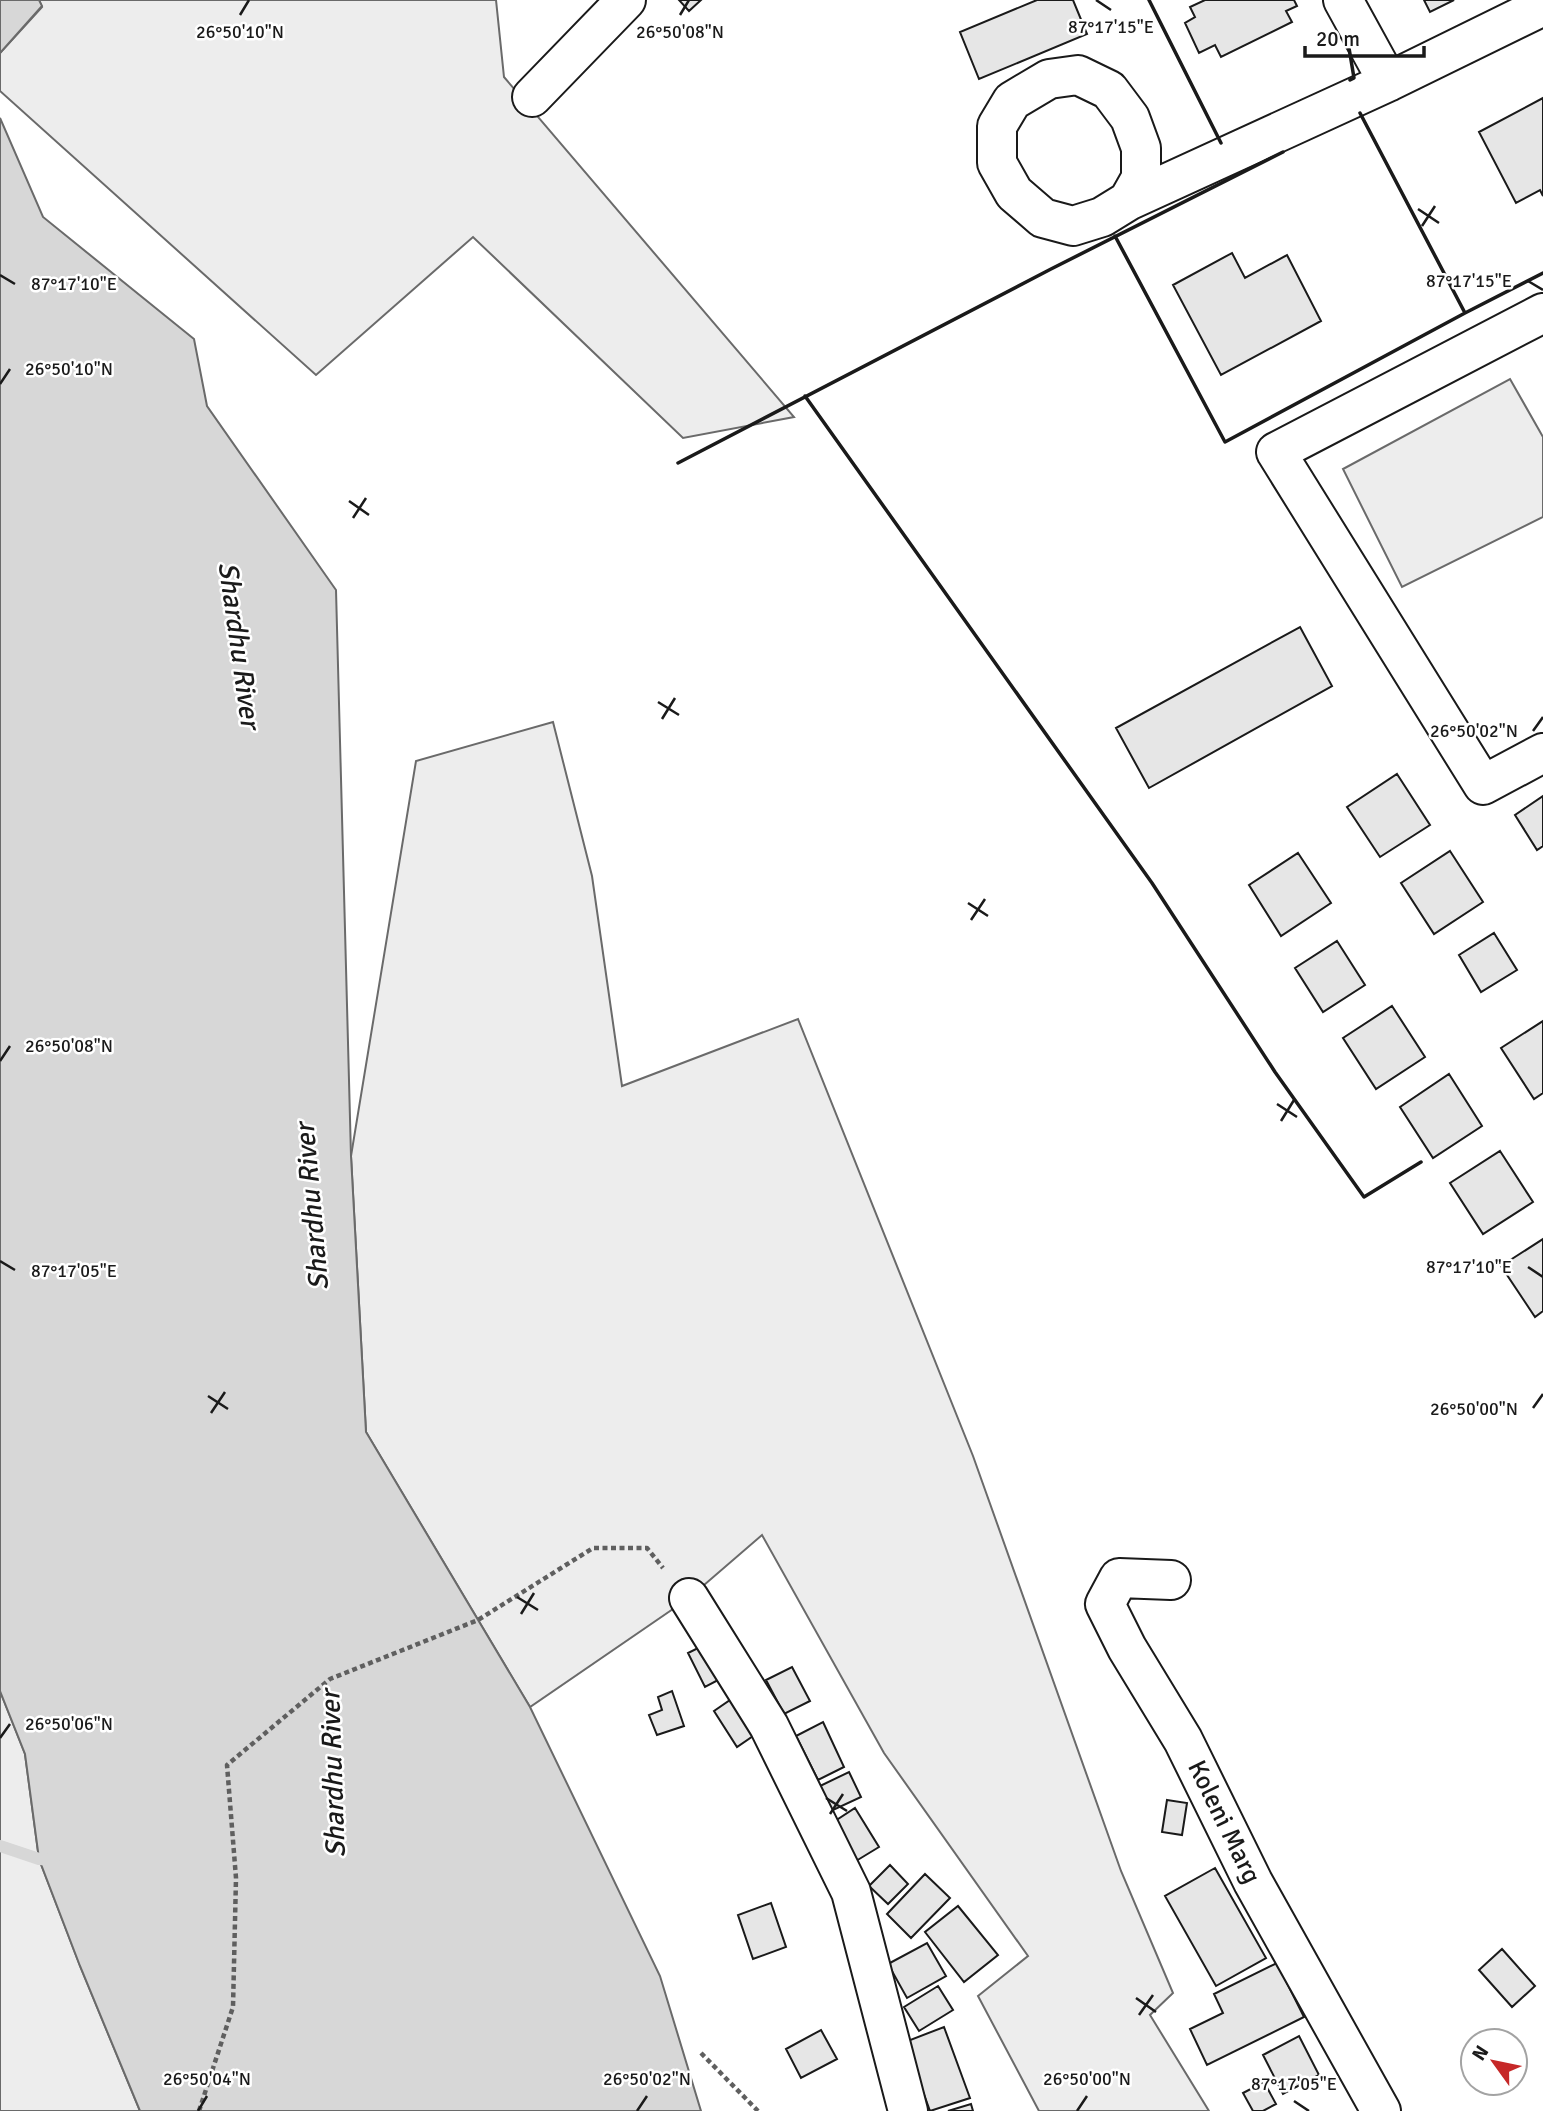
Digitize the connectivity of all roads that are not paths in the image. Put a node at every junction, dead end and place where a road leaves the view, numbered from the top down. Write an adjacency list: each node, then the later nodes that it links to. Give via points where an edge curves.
1 (626, 0): 5 (street)
2 (1343, 0): 4 (street)
3 (1543, 6): 4 (street)
4 (1388, 82): 6 (street)
5 (532, 97)
6 (1128, 201)
7 (1543, 313): 8 (street, via 1276,452 1483,785)
8 (1543, 753)
9 (1171, 1580): 12 (street, Koleni Marg, via 1119,1578 1105,1604)
10 (689, 1598): 11 (street, via 769,1726 851,1892)
11 (908, 2111)
12 (1381, 2111)

